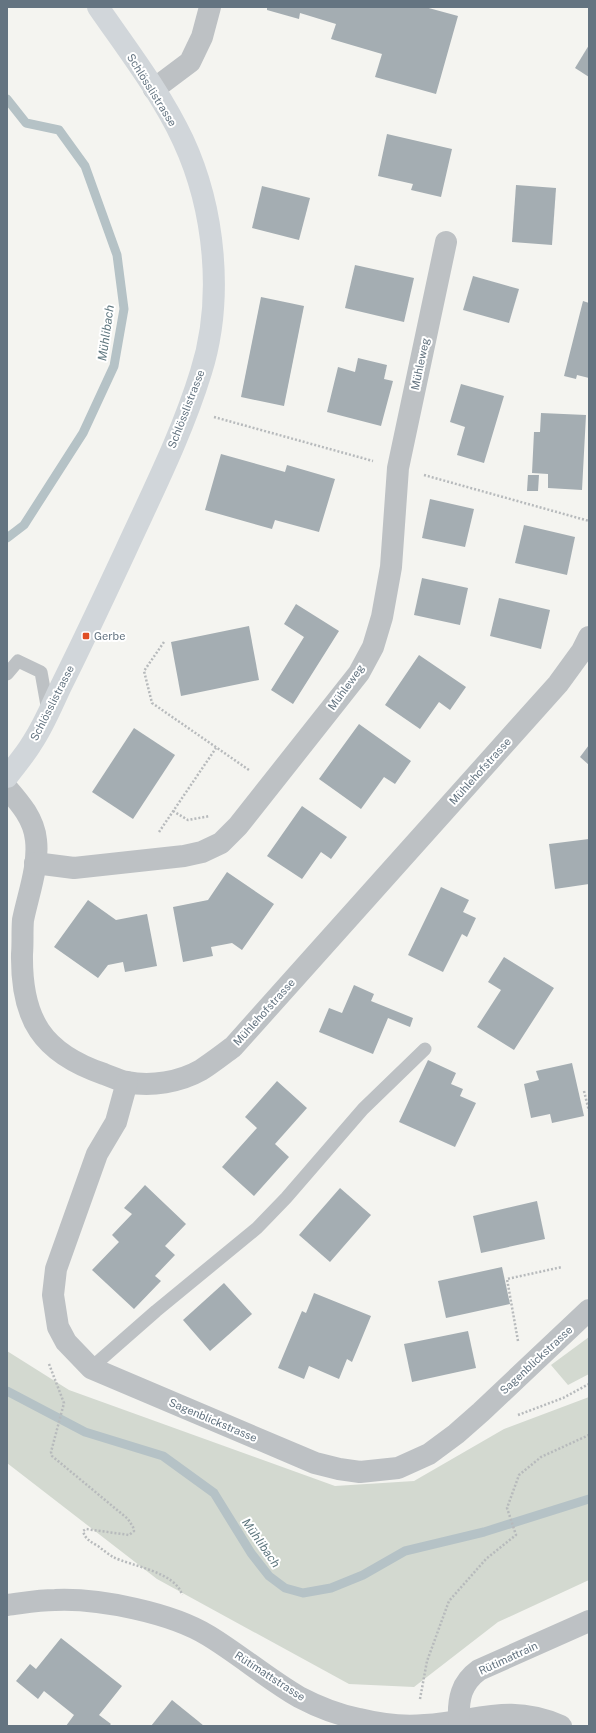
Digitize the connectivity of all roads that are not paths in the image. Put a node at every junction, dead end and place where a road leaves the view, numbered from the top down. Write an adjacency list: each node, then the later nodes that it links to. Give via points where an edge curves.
1 (98, 7): 3 (main road, Schlösslistrasse)
2 (210, 7): 3 (street, via 202,37 190,62)
3 (154, 89): 7 (main road, Schlösslistrasse, via 183,139 201,188 211,235 214,281 211,325 202,370 188,410 86,636)
4 (446, 242): 10 (street, Mühleweg, via 398,468 391,567 382,617 359,673 238,826 221,843 196,854 140,861 74,868)
5 (589, 637): 12 (street, Mühlehofstrasse, via 558,684 233,1047 200,1070 172,1081 145,1084)
6 (7, 674): 7 (lane, via 18,661 41,672)
7 (48, 712): 8 (main road, Schlösslistrasse, via 33,742)
8 (7, 777)
9 (7, 788): 10 (street, Mühlehofstrasse, via 31,820 36,840)
10 (35, 863): 12 (street, Mühlehofstrasse, via 23,922 22,950 26,1001 33,1019 41,1035 83,1067)
11 (425, 1050): 14 (lane, via 363,1109 257,1228)
12 (127, 1082): 14 (street, Sagenblickstrasse, via 116,1122 97,1154 56,1269 53,1295 58,1327 66,1342)
13 (589, 1310): 14 (street, Sagenblickstrasse, via 456,1434 429,1454 398,1468 360,1472 315,1463)
14 (91, 1368)
15 (7, 1605): 18 (street, Rütimattstrasse, via 82,1600 110,1603 156,1615 192,1626 299,1697 337,1714 390,1724)
16 (589, 1621): 17 (street, Rütimattrain, via 473,1674 464,1686 458,1702)
17 (459, 1720): 18 (street, Rütimattstrasse); 19 (street, Rütimattstrasse, via 491,1715 528,1715)
18 (424, 1725)
19 (561, 1726)

